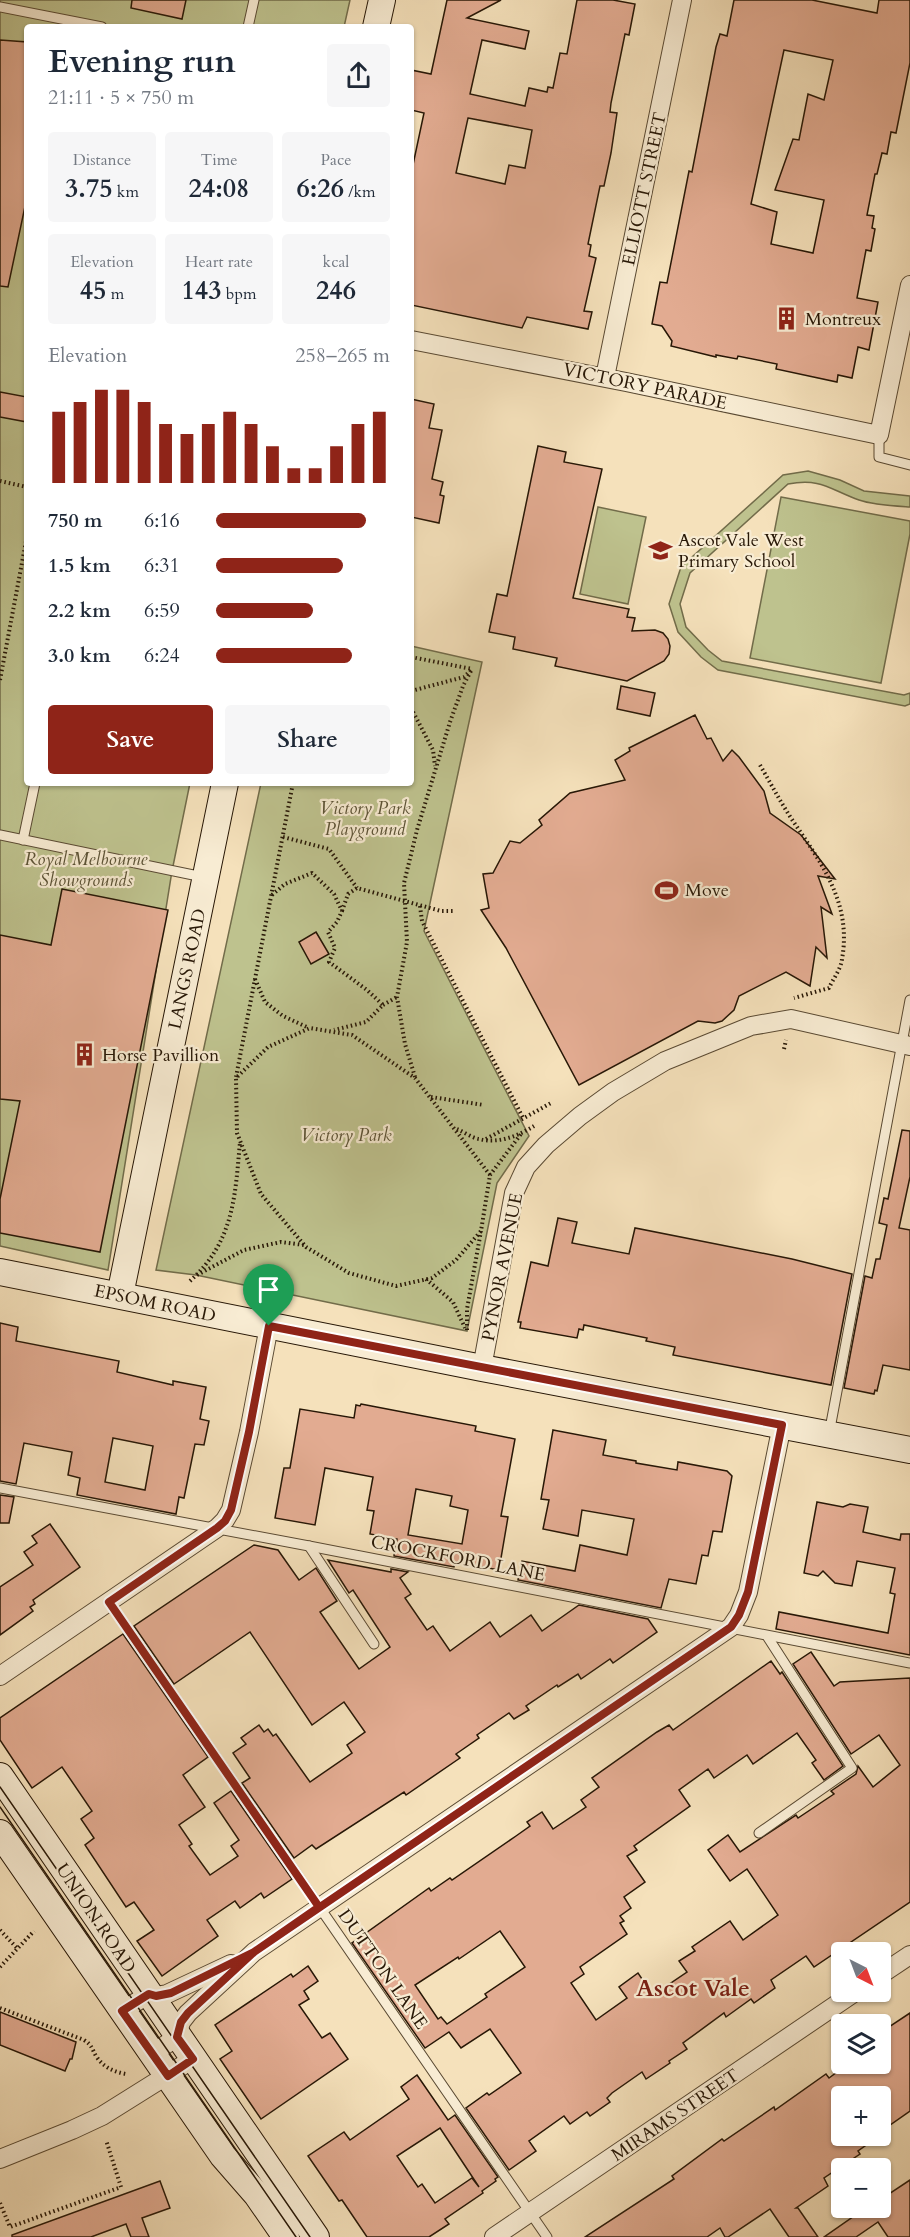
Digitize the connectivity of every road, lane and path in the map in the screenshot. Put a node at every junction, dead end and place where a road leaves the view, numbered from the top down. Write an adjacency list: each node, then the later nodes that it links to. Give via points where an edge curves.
1 (254, 0): 6 (lane)
2 (382, 0): 7 (main road)
3 (682, 0): 10 (street, ELLIOTT STREET)
4 (4, 5): 5 (lane)
5 (89, 24)
6 (249, 24)
7 (377, 24)
8 (910, 285): 11 (street)
9 (414, 341): 10 (street, VICTORY PARADE)
10 (605, 378): 11 (street, VICTORY PARADE)
11 (879, 435): 12 (lane, via 879,457)
12 (910, 465)
13 (0, 481): 14 (path)
14 (24, 486)
15 (24, 552): 18 (path)
16 (414, 658): 17 (path)
17 (472, 669): 19 (path, via 464,676); 22 (path)
18 (0, 680)
19 (414, 690)
20 (414, 714): 22 (path, via 433,750)
21 (760, 765): 38 (path, via 810,844 841,904 844,924 842,961 829,988)
22 (435, 770): 32 (path, via 404,883)
23 (33, 786): 28 (lane)
24 (224, 786): 29 (main road, LANGS ROAD)
25 (292, 786): 27 (path)
26 (0, 835): 28 (lane)
27 (283, 837): 30 (path, via 329,849); 31 (path)
28 (23, 840): 29 (lane)
29 (206, 878): 62 (main road, LANGS ROAD)
30 (357, 888): 32 (path); 34 (path, via 348,894)
31 (271, 896): 34 (path, via 285,884 312,873 334,894); 36 (path)
32 (405, 902): 33 (path); 37 (path, via 407,942)
33 (420, 906): 35 (path); 49 (path, via 422,921)
34 (342, 910): 40 (path, via 328,932 334,948 329,962)
35 (455, 911)
36 (255, 979): 41 (path, via 265,1002 282,1016); 44 (path)
37 (397, 997): 40 (path); 45 (path)
38 (784, 1000)
39 (910, 1000): 43 (lane)
40 (383, 1005): 42 (path, via 366,1022)
41 (310, 1028): 42 (path); 44 (path, via 268,1047)
42 (330, 1031): 45 (path, via 352,1035)
43 (905, 1045): 64 (street, PYNOR AVENUE, via 791,1019 752,1026 665,1061 580,1116 526,1167 514,1193); 66 (lane)
44 (236, 1078): 54 (path)
45 (415, 1078): 46 (path)
46 (430, 1097): 48 (path); 51 (path)
47 (551, 1103): 49 (path)
48 (484, 1105)
49 (523, 1118): 53 (path)
50 (540, 1124): 52 (path)
51 (454, 1127): 53 (path); 55 (path)
52 (521, 1134): 53 (path); 55 (path)
53 (484, 1140)
54 (240, 1142): 57 (path, via 261,1194); 59 (path, via 235,1198 221,1244)
55 (490, 1175): 56 (path)
56 (481, 1231): 60 (path, via 456,1260); 60 (path, via 467,1309 467,1331 453,1302)
57 (304, 1245): 59 (path, via 280,1242 244,1250); 60 (path, via 350,1274 396,1286)
58 (0, 1272): 62 (main road, EPSOM ROAD)
59 (196, 1275): 61 (path)
60 (426, 1279)
61 (190, 1281)
62 (120, 1295): 63 (main road, EPSOM ROAD)
63 (269, 1326): 64 (main road, EPSOM ROAD); 69 (street, via 231,1510)
64 (482, 1368): 65 (main road, EPSOM ROAD)
65 (782, 1425): 66 (main road, EPSOM ROAD); 72 (street, via 748,1592)
66 (829, 1434): 67 (main road, EPSOM ROAD)
67 (910, 1450)
68 (0, 1488): 69 (lane, CROCKFORD LANE)
69 (217, 1528): 70 (lane, CROCKFORD LANE); 71 (street)
70 (309, 1546): 72 (lane, CROCKFORD LANE); 74 (lane)
71 (109, 1602): 76 (street); 80 (lane, DUTTON LANE)
72 (731, 1627): 73 (lane, CROCKFORD LANE); 80 (street)
73 (767, 1636): 75 (lane, CROCKFORD LANE); 79 (lane, via 852,1768)
74 (374, 1644)
75 (910, 1663)
76 (0, 1676)
77 (0, 1776): 88 (main road, UNION ROAD)
78 (0, 1833): 91 (main road, UNION ROAD)
79 (759, 1833)
80 (319, 1907): 84 (street); 100 (lane, DUTTON LANE)
81 (0, 1930): 83 (path)
82 (34, 1931): 83 (path)
83 (17, 1948): 86 (path)
84 (254, 1952): 88 (street, via 171,1993); 92 (street, via 188,2013)
85 (910, 1955): 87 (street)
86 (0, 1967)
87 (891, 1968)
88 (149, 1994): 91 (street); 92 (main road, UNION ROAD)
89 (840, 2002): 100 (street, MIRAMS STREET)
90 (0, 2008): 95 (path, via 84,2040 107,2067)
91 (122, 2011): 93 (main road, UNION ROAD)
92 (177, 2037): 93 (street); 94 (main road, UNION ROAD)
93 (152, 2054): 96 (main road, UNION ROAD)
94 (193, 2059): 96 (street); 102 (main road, UNION ROAD)
95 (126, 2074)
96 (168, 2076): 98 (street, via 102,2116); 101 (main road, UNION ROAD)
97 (106, 2139): 99 (path, via 121,2187 10,2227)
98 (0, 2158)
99 (0, 2203)
100 (530, 2213): 103 (street, MIRAMS STREET); 104 (lane, DUTTON LANE)
101 (286, 2237)
102 (316, 2237)
103 (494, 2237)
104 (547, 2237)

